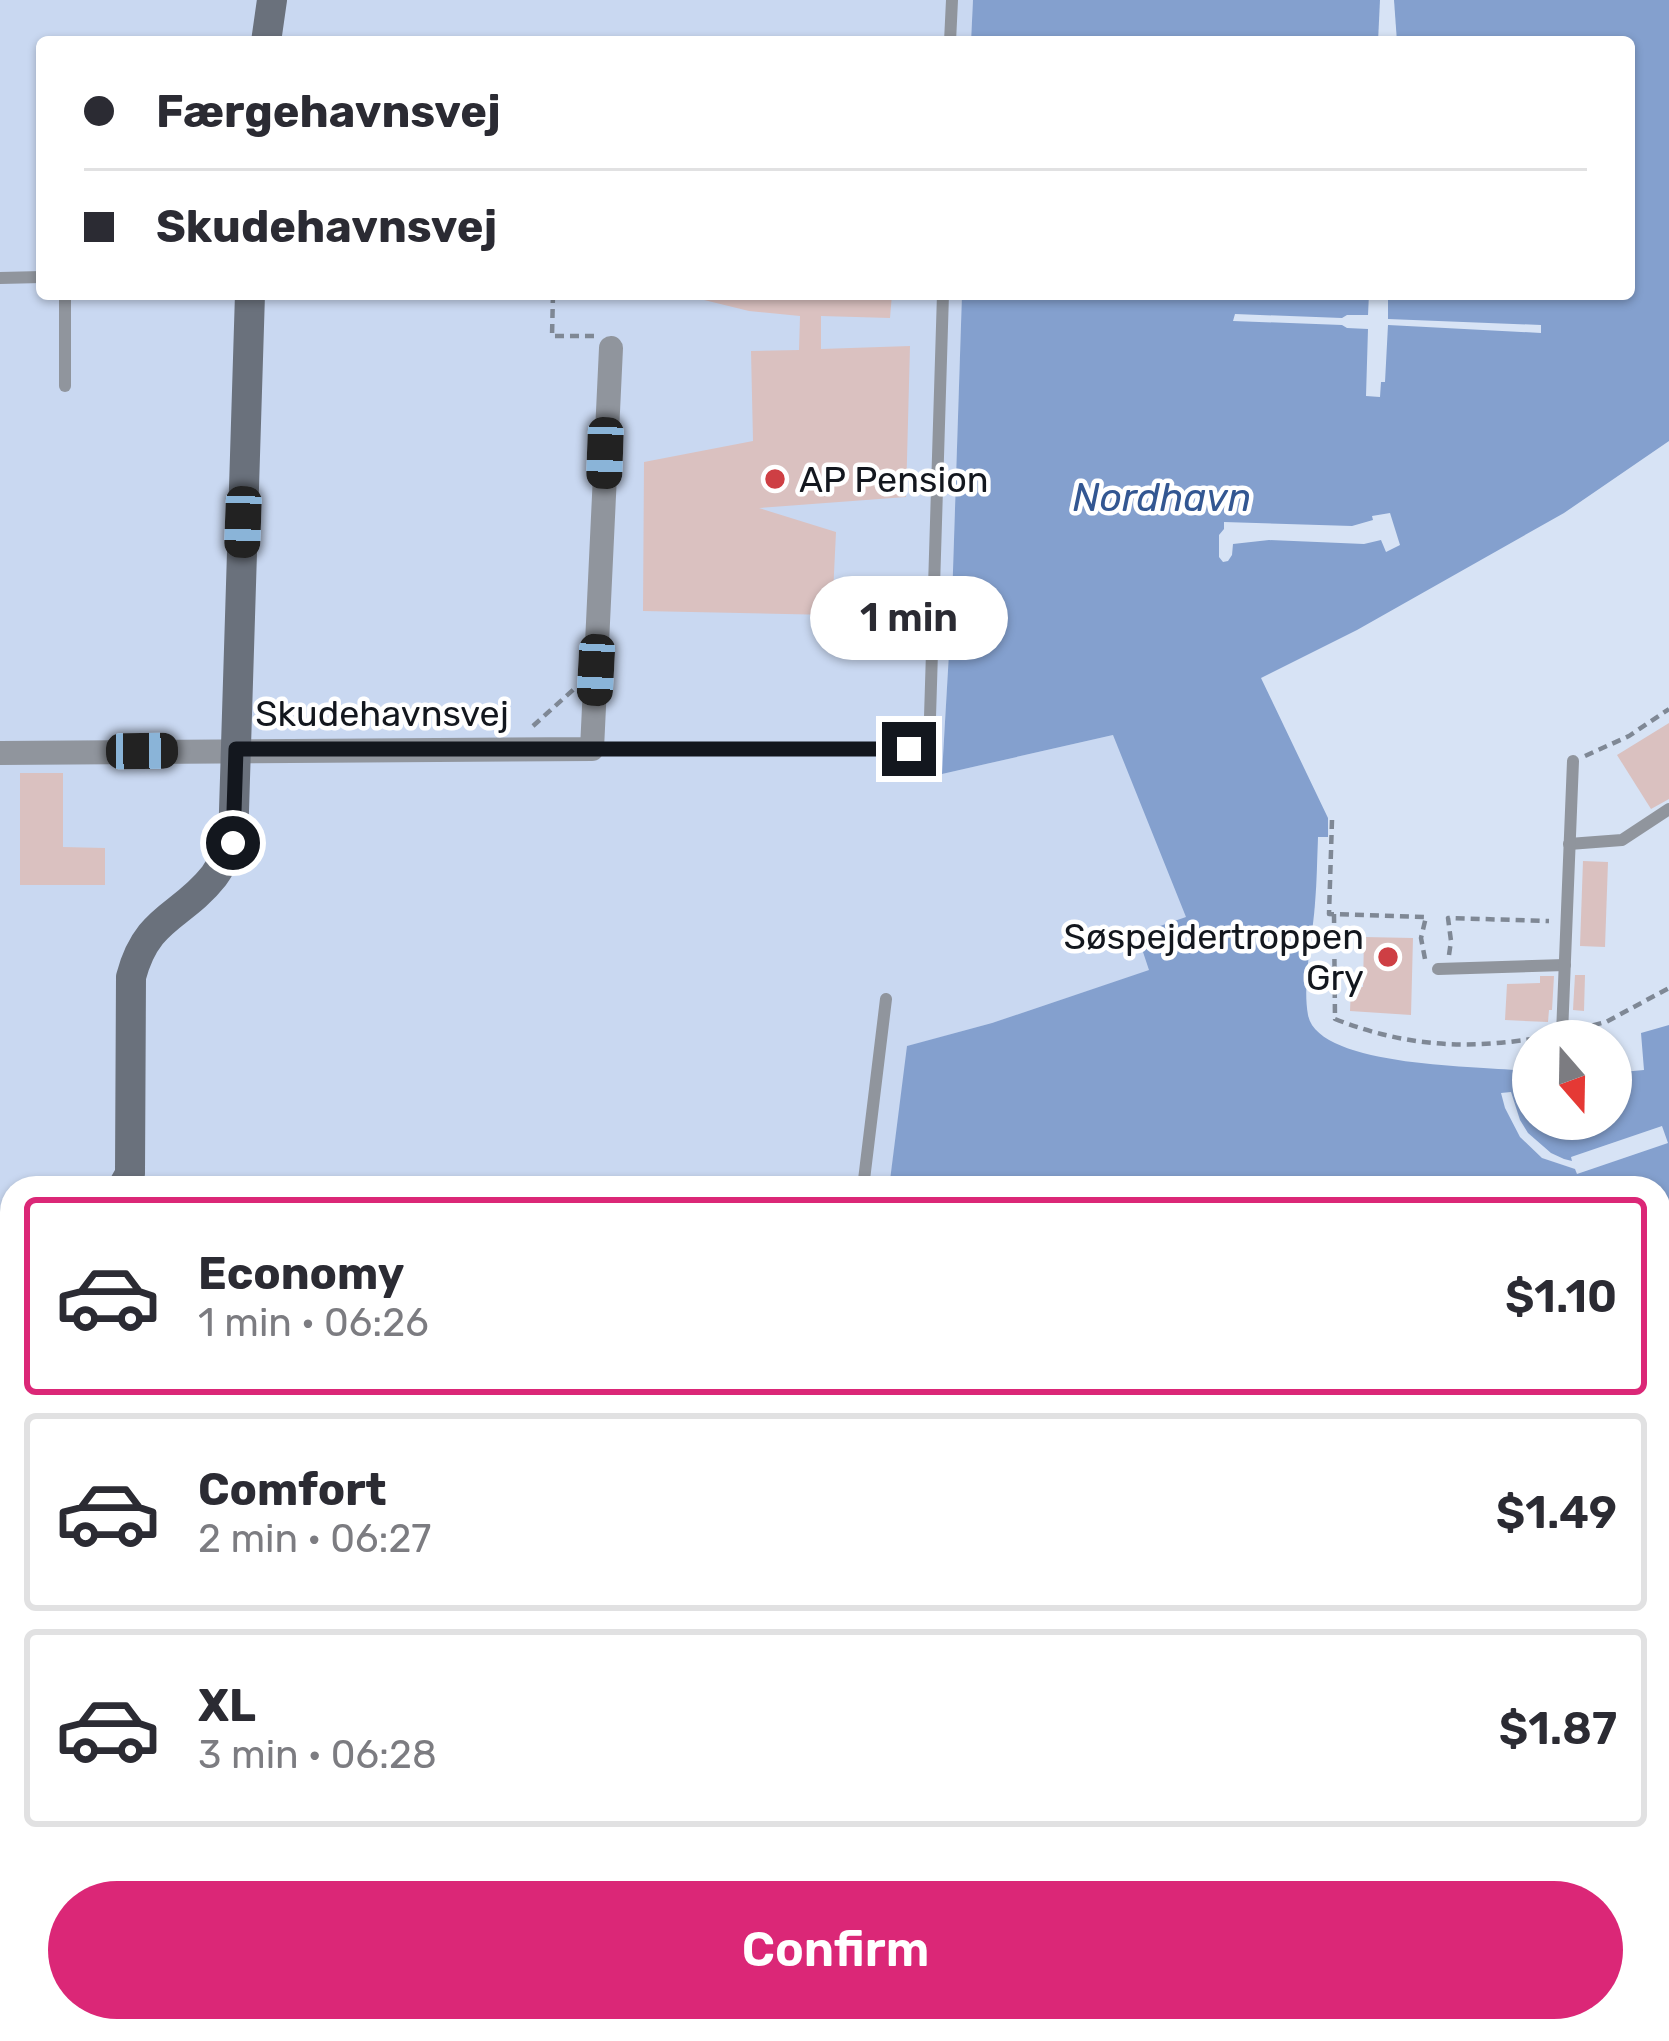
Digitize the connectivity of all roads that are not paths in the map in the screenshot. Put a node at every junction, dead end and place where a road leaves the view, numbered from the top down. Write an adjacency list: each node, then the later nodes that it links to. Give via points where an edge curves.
1 (272, 0): 3 (street)
2 (952, 0): 4 (lane)
3 (267, 36)
4 (950, 36)
5 (0, 278): 6 (lane)
6 (36, 278)
7 (65, 300): 11 (lane)
8 (250, 300): 13 (street)
9 (943, 300): 12 (lane)
10 (611, 348): 14 (street)
11 (65, 386)
12 (930, 717)
13 (236, 749): 14 (street, Skudehavnsvej); 16 (street, Skudehavnsvej); 24 (street, via 233,843 213,878 154,929 131,976)
14 (592, 749): 15 (lane, Skudehavnsvej)
15 (909, 749)
16 (0, 753)
17 (1573, 761): 19 (lane)
18 (1669, 809): 19 (lane, via 1622,840)
19 (1569, 844): 20 (lane)
20 (1564, 965): 21 (lane); 23 (lane)
21 (1438, 969)
22 (886, 999): 25 (lane)
23 (1562, 1020)
24 (129, 1176)
25 (864, 1176)

